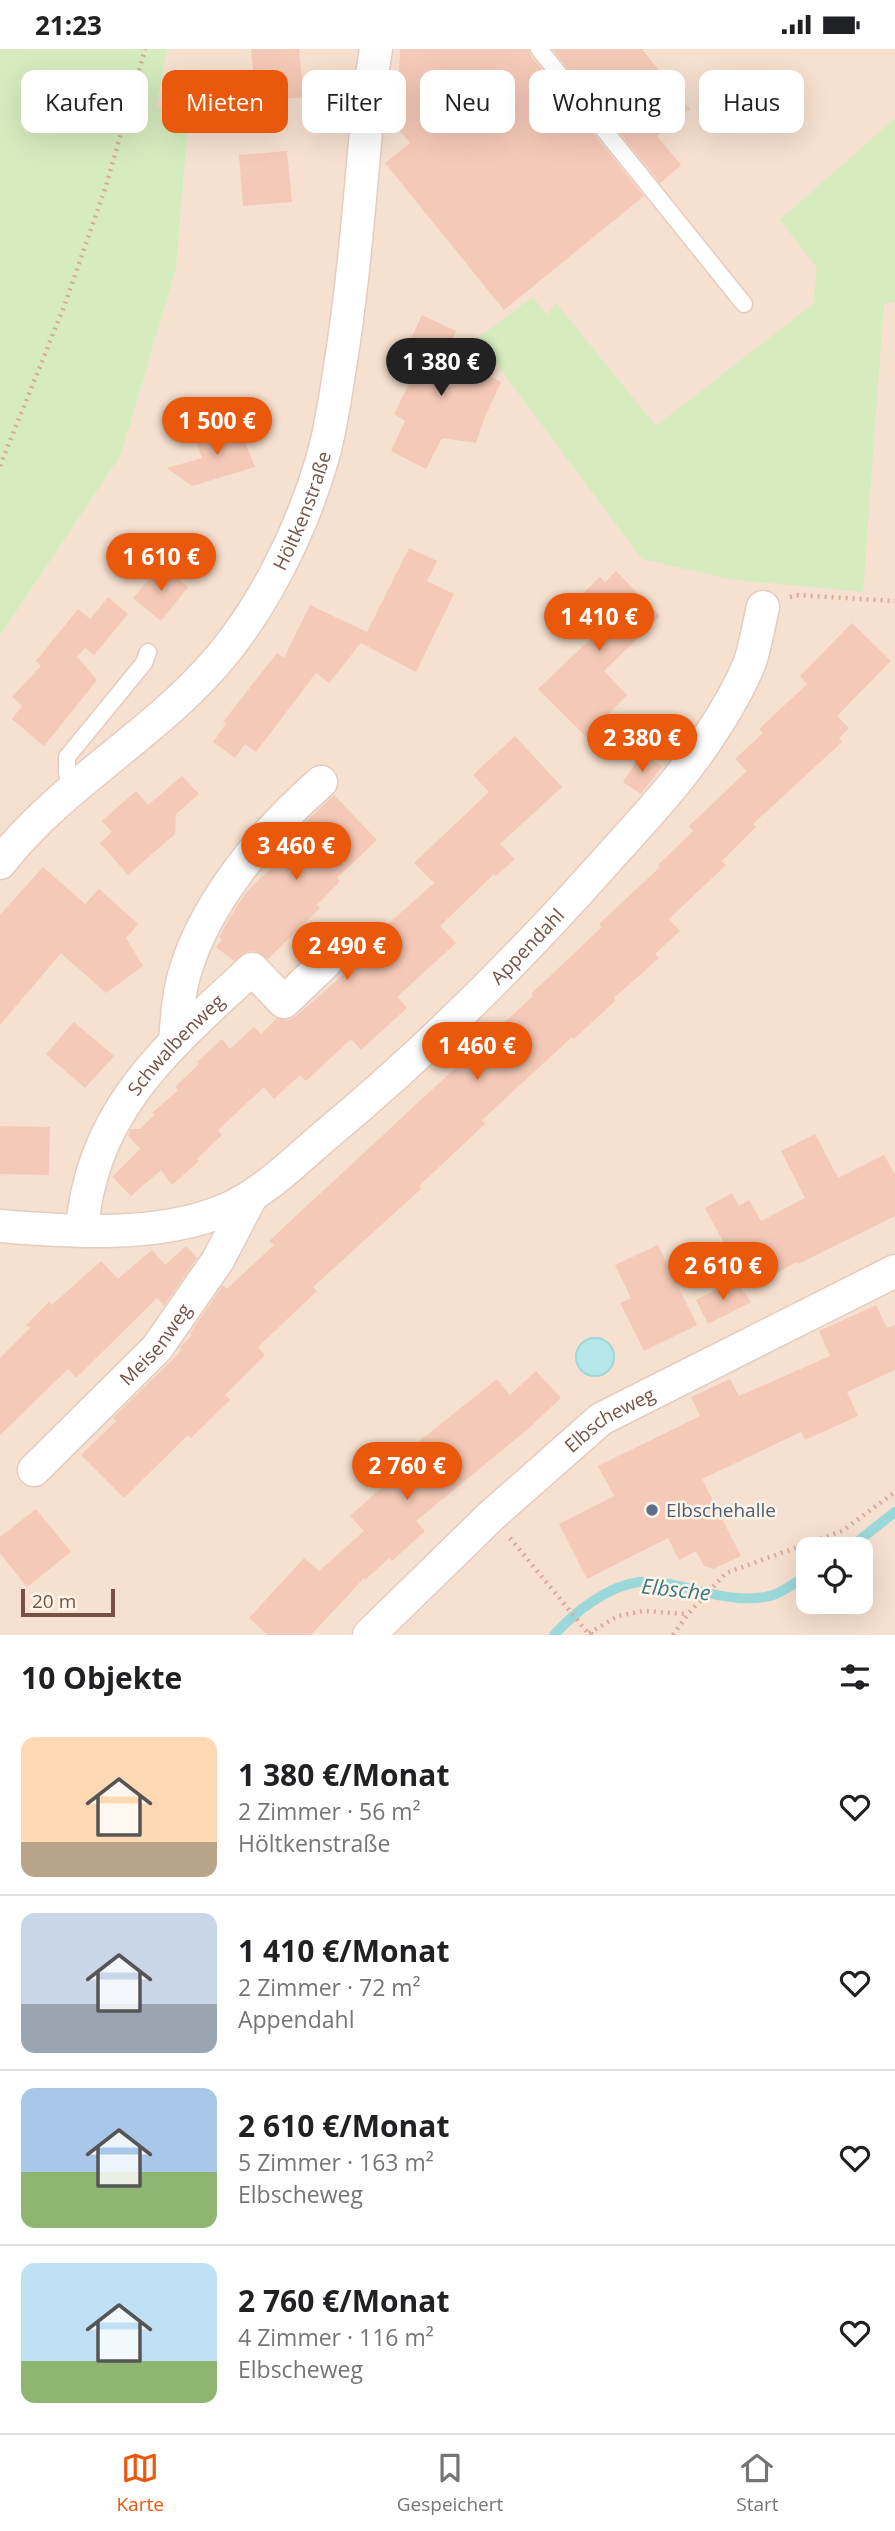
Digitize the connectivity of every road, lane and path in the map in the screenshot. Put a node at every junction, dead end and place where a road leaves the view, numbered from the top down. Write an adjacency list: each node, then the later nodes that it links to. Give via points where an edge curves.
1 (145, 49): 5 (path, via 106,186 65,304)
2 (376, 49): 10 (street, Höltkenstraße, via 345,331 330,428 312,492 264,593 212,668)
3 (539, 49): 4 (lane)
4 (744, 304)
5 (0, 466)
6 (895, 601): 7 (path, via 796,595)
7 (763, 607): 14 (street, Appendahl, via 750,659 724,711 685,770 631,833 461,1014)
8 (148, 652): 10 (lane, via 144,663 67,757)
9 (321, 782): 13 (street, via 262,841 200,933 181,988)
10 (73, 790): 11 (street, Höltkenstraße, via 33,825)
11 (0, 863)
12 (326, 962): 13 (street, Schwalbenweg, via 284,1002 252,968)
13 (175, 1041): 16 (street, Schwalbenweg, via 109,1127 87,1187)
14 (251, 1197): 16 (street, Appendahl, via 228,1210 177,1224); 18 (street, Meisenweg, via 218,1260 157,1347)
15 (0, 1226): 16 (street, Appendahl)
16 (82, 1231)
17 (895, 1271): 20 (street, Elbscheweg, via 616,1410 586,1430)
18 (34, 1470)
19 (895, 1492): 21 (path, via 842,1531 726,1573)
20 (491, 1516): 22 (path); 23 (street, Elbscheweg)
21 (688, 1614): 22 (path, via 643,1611 618,1616); 25 (path)
22 (588, 1634): 24 (path)
23 (369, 1635)
24 (595, 1635)
25 (673, 1635)

